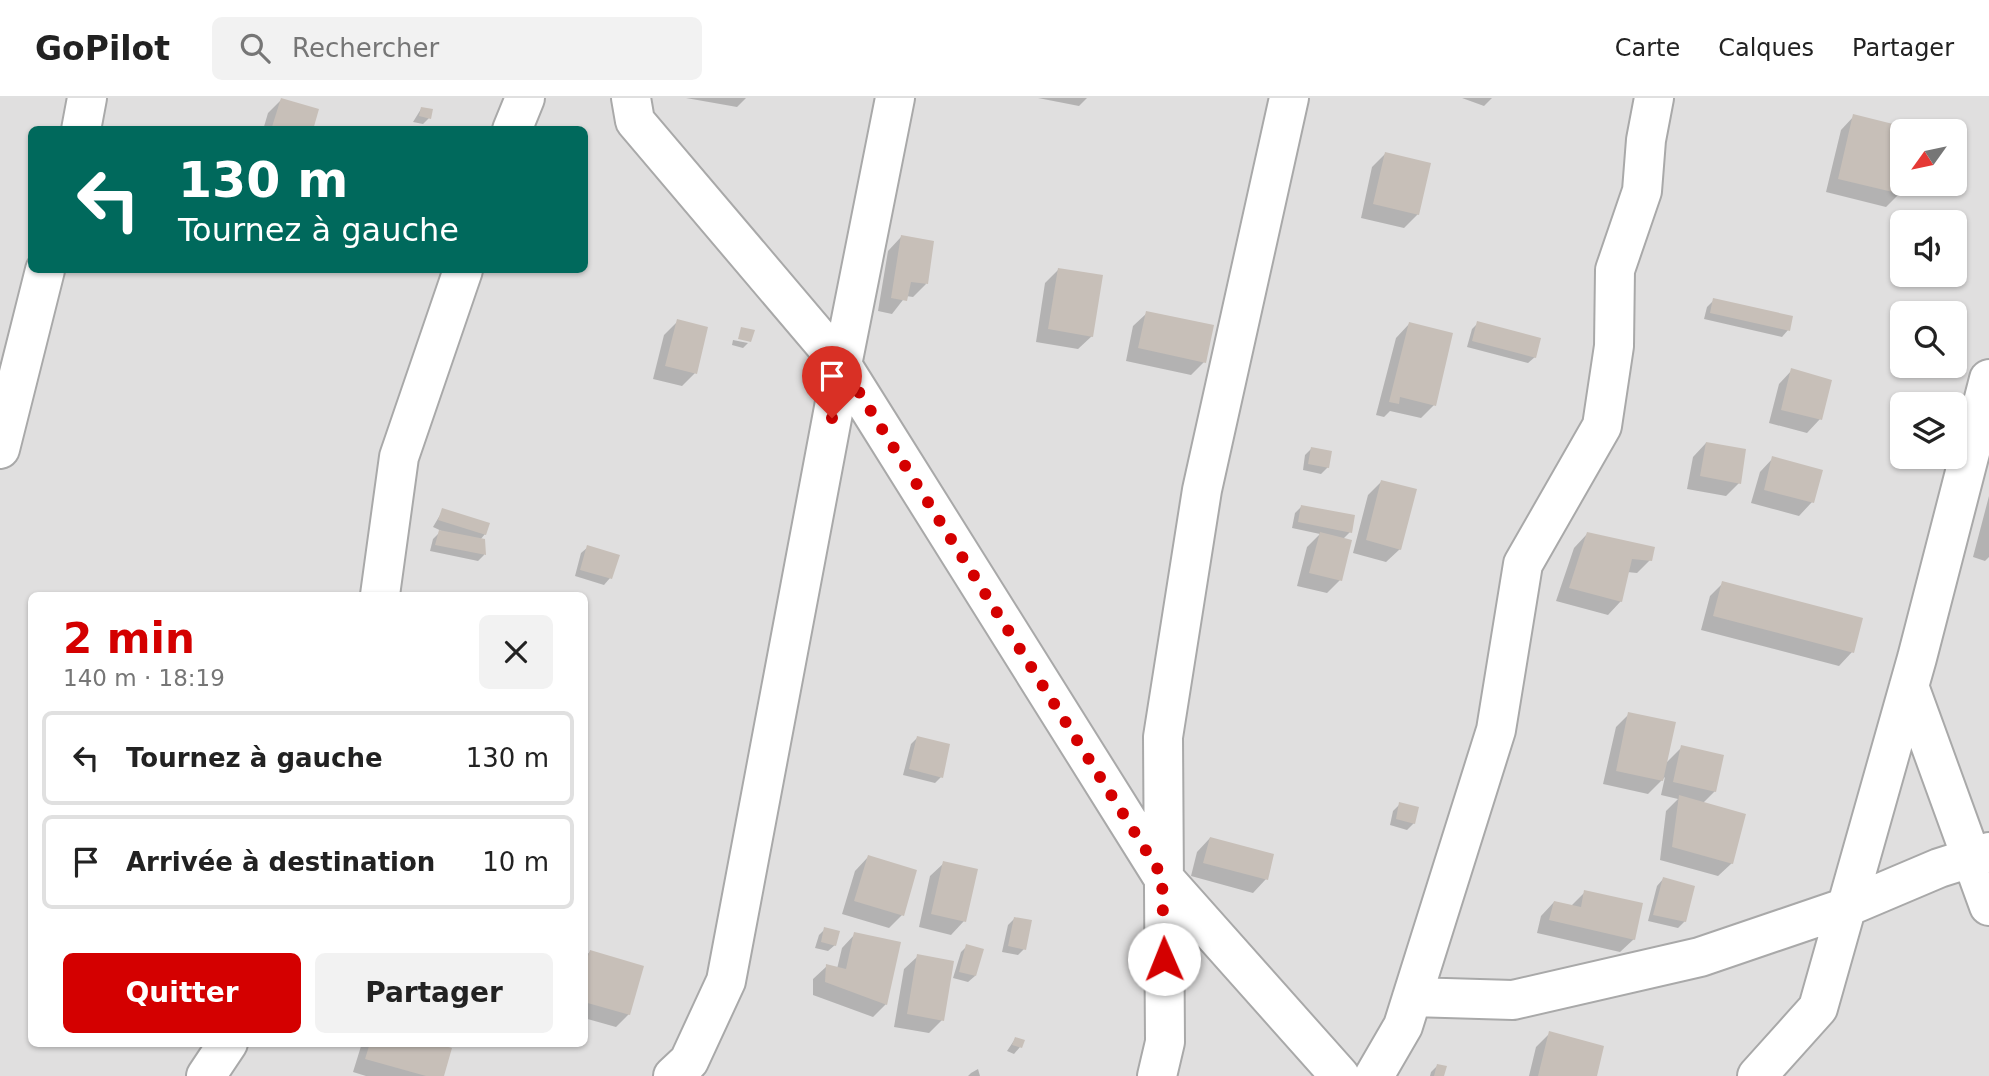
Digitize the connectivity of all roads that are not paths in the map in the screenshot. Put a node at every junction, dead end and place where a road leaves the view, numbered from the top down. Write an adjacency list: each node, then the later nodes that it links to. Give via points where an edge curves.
1 (87, 98): 7 (street)
2 (525, 98): 8 (street)
3 (631, 98): 11 (street, via 635,121)
4 (895, 98): 11 (street)
5 (1289, 98): 17 (street, via 1202,490 1163,737)
6 (1654, 98): 20 (street, via 1642,191 1615,270 1614,346 1602,426 1523,564 1496,730)
7 (82, 126)
8 (514, 126)
9 (45, 273): 13 (street)
10 (462, 273): 14 (street, via 399,457)
11 (842, 365): 17 (street); 23 (street, via 726,981 689,1061)
12 (1989, 379): 15 (street)
13 (0, 449)
14 (380, 592)
15 (1909, 686): 16 (street); 19 (street)
16 (1980, 855): 18 (street); 19 (street)
17 (1162, 876): 24 (street, via 1166,1042); 25 (street)
18 (1989, 906)
19 (1847, 907): 20 (street, via 1700,957 1513,1000); 27 (street, via 1818,1008)
20 (1412, 997): 26 (street, via 1403,1026)
21 (225, 1047): 22 (street)
22 (206, 1076)
23 (673, 1076)
24 (1157, 1076)
25 (1340, 1076)
26 (1374, 1076)
27 (1757, 1076)

